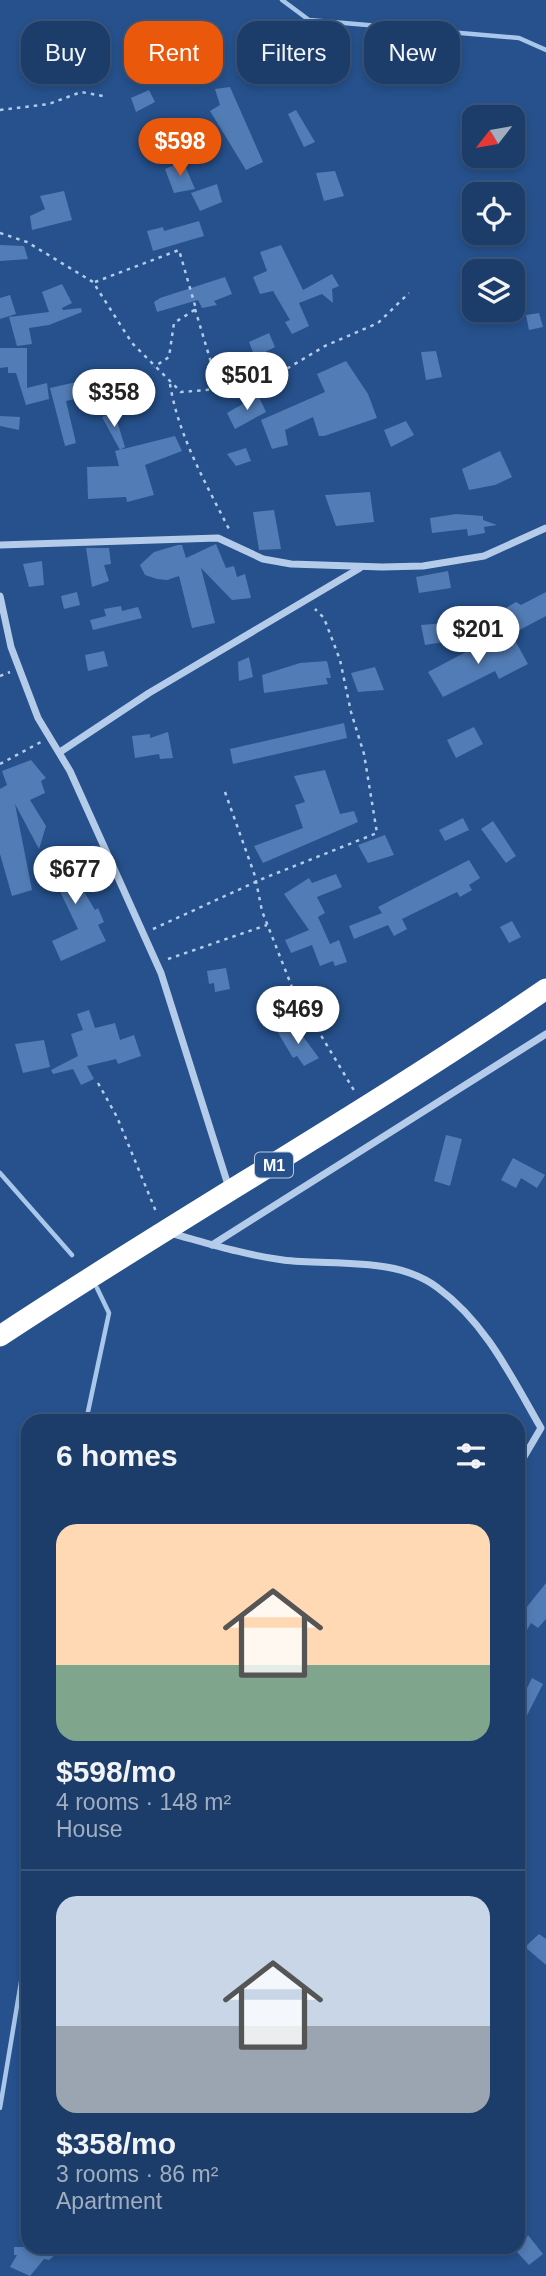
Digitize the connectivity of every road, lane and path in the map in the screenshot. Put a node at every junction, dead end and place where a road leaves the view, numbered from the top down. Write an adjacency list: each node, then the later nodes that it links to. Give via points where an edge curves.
1 (103, 96): 2 (path, via 81,92 49,104)
2 (0, 110)
3 (0, 233): 7 (path, via 27,242 93,282 132,343)
4 (95, 282): 6 (path, via 179,250)
5 (409, 293): 9 (path, via 378,323 325,345 278,374)
6 (195, 309): 7 (path, via 174,323 169,357); 9 (path)
7 (154, 367): 8 (path)
8 (169, 382): 9 (path, via 181,392); 12 (path, via 204,480)
9 (219, 389)
10 (546, 528): 13 (street, via 484,556 423,566)
11 (0, 545): 12 (street, via 218,538)
12 (237, 545): 13 (street, via 263,559 290,564)
13 (361, 567): 17 (street, via 149,693)
14 (0, 596): 16 (street, via 11,647 38,718)
15 (309, 601): 21 (path, via 324,618 340,660 364,754 377,834)
16 (51, 738): 17 (street); 18 (path)
17 (60, 752): 21 (street)
18 (0, 764)
19 (225, 792): 20 (path)
20 (267, 925): 22 (path); 26 (path, via 292,987)
21 (142, 932): 22 (street)
22 (156, 963): 27 (street)
23 (546, 989): 27 (highway, M1)
24 (546, 1034): 29 (street)
25 (98, 1083): 28 (path)
26 (361, 1102)
27 (230, 1192): 28 (highway, M1)
28 (166, 1231): 29 (street); 30 (highway, M1)
29 (212, 1245): 32 (street, via 281,1260 401,1270 437,1286 472,1319 506,1366)
30 (0, 1336)
31 (546, 1419): 32 (street)
32 (541, 1428): 33 (street)
33 (525, 1455)

